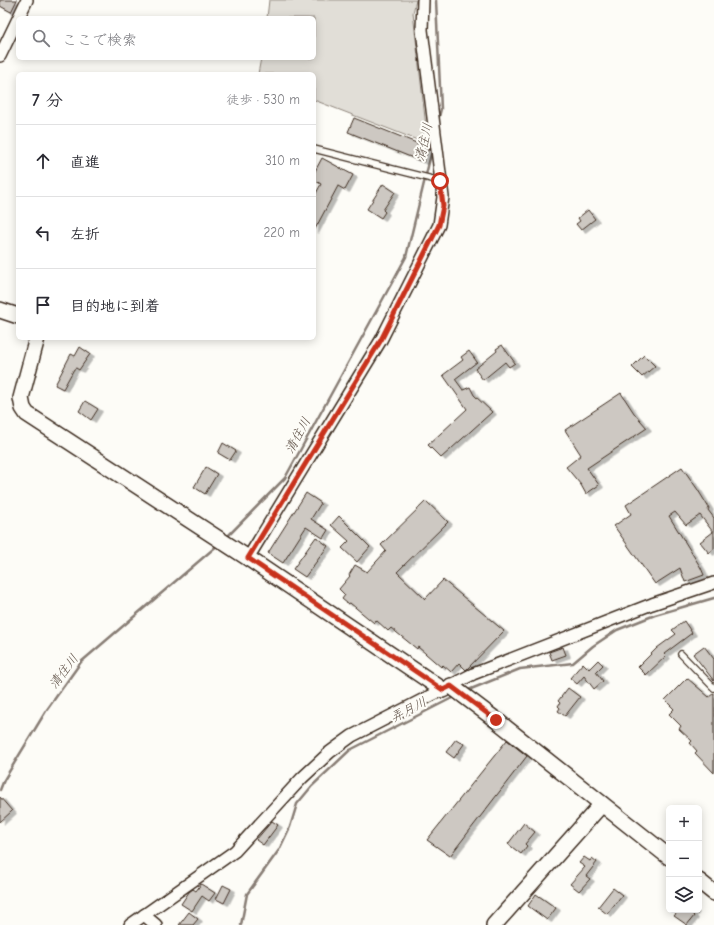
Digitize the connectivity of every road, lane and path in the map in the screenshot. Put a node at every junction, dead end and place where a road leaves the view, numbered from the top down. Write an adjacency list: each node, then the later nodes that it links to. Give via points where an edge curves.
1 (26, 0): 3 (street)
2 (423, 0): 7 (street, via 422,30)
3 (19, 16)
4 (16, 22): 5 (street)
5 (0, 56)
6 (316, 150): 7 (lane)
7 (440, 181): 11 (street, via 443,206 439,225 384,333)
8 (0, 310): 9 (street)
9 (16, 315)
10 (36, 340): 11 (street, via 21,398 22,408)
11 (248, 558): 14 (street)
12 (714, 583): 14 (street, via 652,604 481,671)
13 (681, 654): 15 (lane)
14 (447, 688): 16 (street); 20 (street, via 352,736 330,752 235,851)
15 (714, 688)
16 (602, 804): 17 (street); 23 (street)
17 (666, 855)
18 (702, 883): 19 (street)
19 (714, 893)
20 (144, 915): 21 (street); 22 (street)
21 (130, 925)
22 (156, 925)
23 (494, 925)

